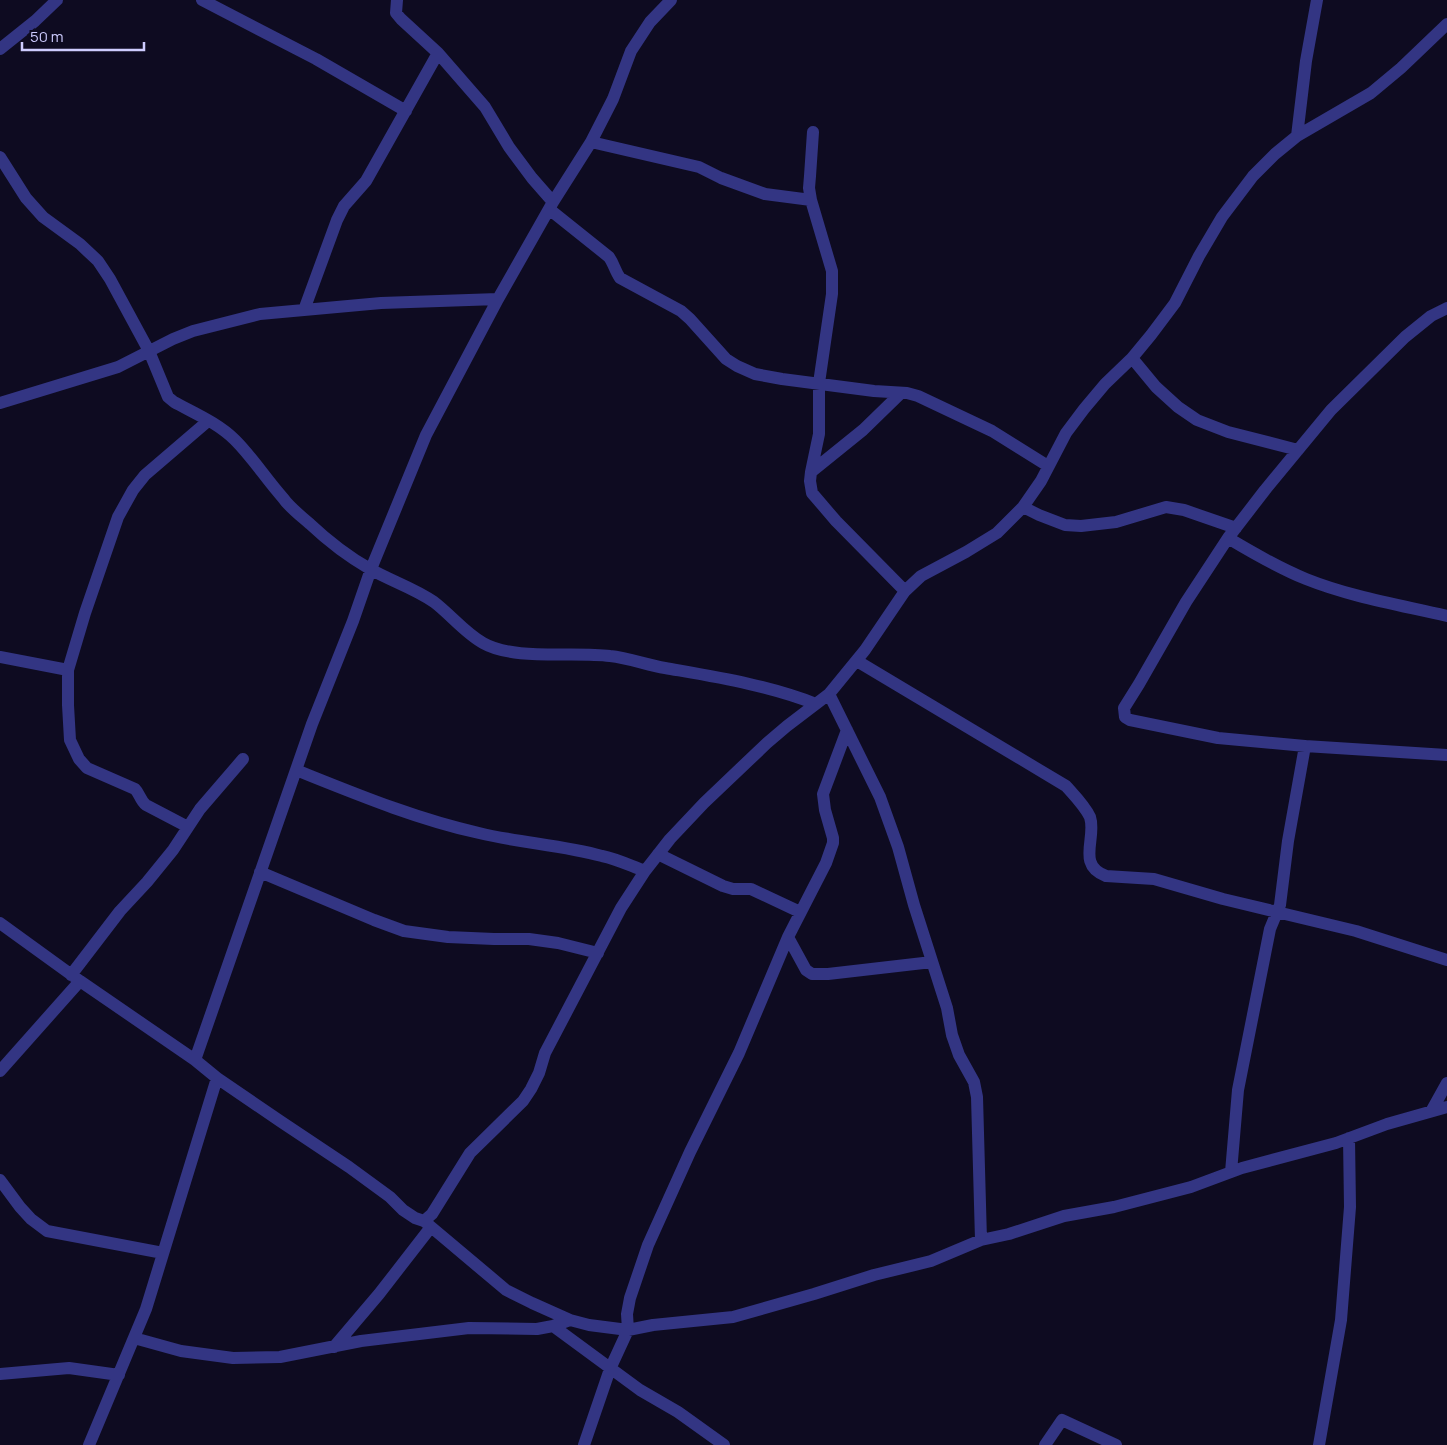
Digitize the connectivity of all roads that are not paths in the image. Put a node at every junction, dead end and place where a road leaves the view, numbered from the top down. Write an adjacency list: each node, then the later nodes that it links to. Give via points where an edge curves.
1 (57, 0): 7 (street)
2 (202, 0): 9 (street, via 316,59)
3 (397, 0): 8 (street, via 396,12 401,19)
4 (671, 0): 12 (street, via 650,22 631,51)
5 (1317, 0): 11 (street)
6 (1447, 24): 11 (street, via 1371,93)
7 (0, 49)
8 (438, 53): 9 (street); 15 (street, via 485,107)
9 (406, 111): 18 (street, via 366,181 344,206)
10 (813, 132): 14 (street)
11 (1296, 136): 20 (street, via 1253,176 1222,217 1175,303)
12 (592, 142): 14 (street, via 698,167 765,194); 15 (street)
13 (0, 157): 19 (street, via 26,198 43,217 98,261)
14 (811, 200): 21 (street, via 832,271 832,294)
15 (551, 205): 16 (street); 21 (street, via 609,257 620,278 681,311 726,359 755,374)
16 (498, 299): 18 (street); 31 (street, via 426,435)
17 (1447, 308): 25 (street, via 1431,316 1404,338 1331,410)
18 (304, 310): 19 (street, via 260,314 193,331)
19 (149, 351): 23 (street, via 118,367); 24 (street, via 168,397)
20 (1132, 358): 25 (street, via 1156,387 1197,420 1228,432); 26 (street, via 1084,409)
21 (819, 383): 22 (street); 27 (street, via 819,434)
22 (901, 393): 26 (street, via 918,396 992,432); 27 (street, via 863,430)
23 (0, 403)
24 (208, 421): 31 (street, via 234,439 283,499 311,526); 36 (street, via 132,490 118,517)
25 (1298, 450): 29 (street)
26 (1048, 466): 28 (street)
27 (810, 472): 32 (street, via 812,494)
28 (1023, 507): 29 (street, via 1065,525 1081,526 1116,522 1166,507); 32 (street, via 997,533 921,576)
29 (1236, 528): 30 (street)
30 (1228, 538): 33 (street, via 1306,579 1363,597); 40 (street, via 1124,708 1125,717 1218,738)
31 (371, 569): 38 (street, via 433,602 470,634 496,649 611,656 750,684); 43 (street)
32 (905, 591): 35 (street)
33 (1447, 616)
34 (0, 657): 36 (street)
35 (856, 661): 37 (street); 49 (street, via 1066,786 1090,817 1090,859 1099,873 1154,879)
36 (68, 670): 44 (street, via 70,740 80,759 87,768 135,789 146,805)
37 (829, 694): 38 (street); 39 (street)
38 (816, 704): 45 (street, via 741,767)
39 (847, 730): 48 (street, via 823,794 833,843); 54 (street, via 880,796)
40 (1305, 746): 41 (street); 49 (street)
41 (1447, 755)
42 (243, 759): 44 (street)
43 (296, 770): 46 (street, via 383,805 426,818 479,833 604,856); 47 (street)
44 (188, 827): 55 (street, via 173,850 120,911)
45 (658, 854): 46 (street); 48 (street, via 723,886 751,889)
46 (645, 871): 52 (street)
47 (260, 872): 52 (street, via 404,931 448,937 529,939); 56 (street)
48 (800, 912): 51 (street)
49 (1277, 912): 53 (street, via 1356,931); 63 (street, via 1270,929 1238,1090)
50 (0, 922): 55 (street)
51 (788, 937): 54 (street, via 806,970 812,974); 70 (street, via 739,1053 648,1245 630,1298)
52 (598, 953): 65 (street, via 545,1053 531,1090 470,1154)
53 (1447, 960)
54 (932, 962): 66 (street, via 959,1055 974,1082 977,1098)
55 (76, 978): 56 (street); 57 (street)
56 (194, 1060): 58 (street)
57 (0, 1071)
58 (217, 1078): 65 (street, via 350,1167 403,1210); 67 (street)
59 (1447, 1083): 61 (street)
60 (1447, 1107): 61 (street)
61 (1432, 1110): 62 (street)
62 (1349, 1138): 63 (street); 81 (street, via 1350,1207 1341,1320)
63 (1230, 1172): 66 (street, via 1191,1187 1064,1216)
64 (0, 1180): 67 (street, via 31,1219 47,1231)
65 (428, 1224): 68 (street, via 506,1290); 72 (street, via 379,1294)
66 (982, 1240): 70 (street, via 931,1261 733,1317)
67 (163, 1253): 71 (street)
68 (570, 1320): 69 (street); 70 (street)
69 (553, 1326): 72 (street, via 469,1328); 73 (street)
70 (628, 1330): 73 (street)
71 (134, 1338): 72 (street, via 180,1351 233,1358 280,1357); 75 (street)
72 (334, 1347)
73 (610, 1369): 77 (street); 78 (street)
74 (0, 1374): 75 (street, via 69,1368)
75 (119, 1375): 76 (street)
76 (90, 1445)
77 (584, 1445)
78 (724, 1445)
79 (1045, 1445): 80 (street, via 1062,1420)
80 (1116, 1445)
81 (1319, 1445)

